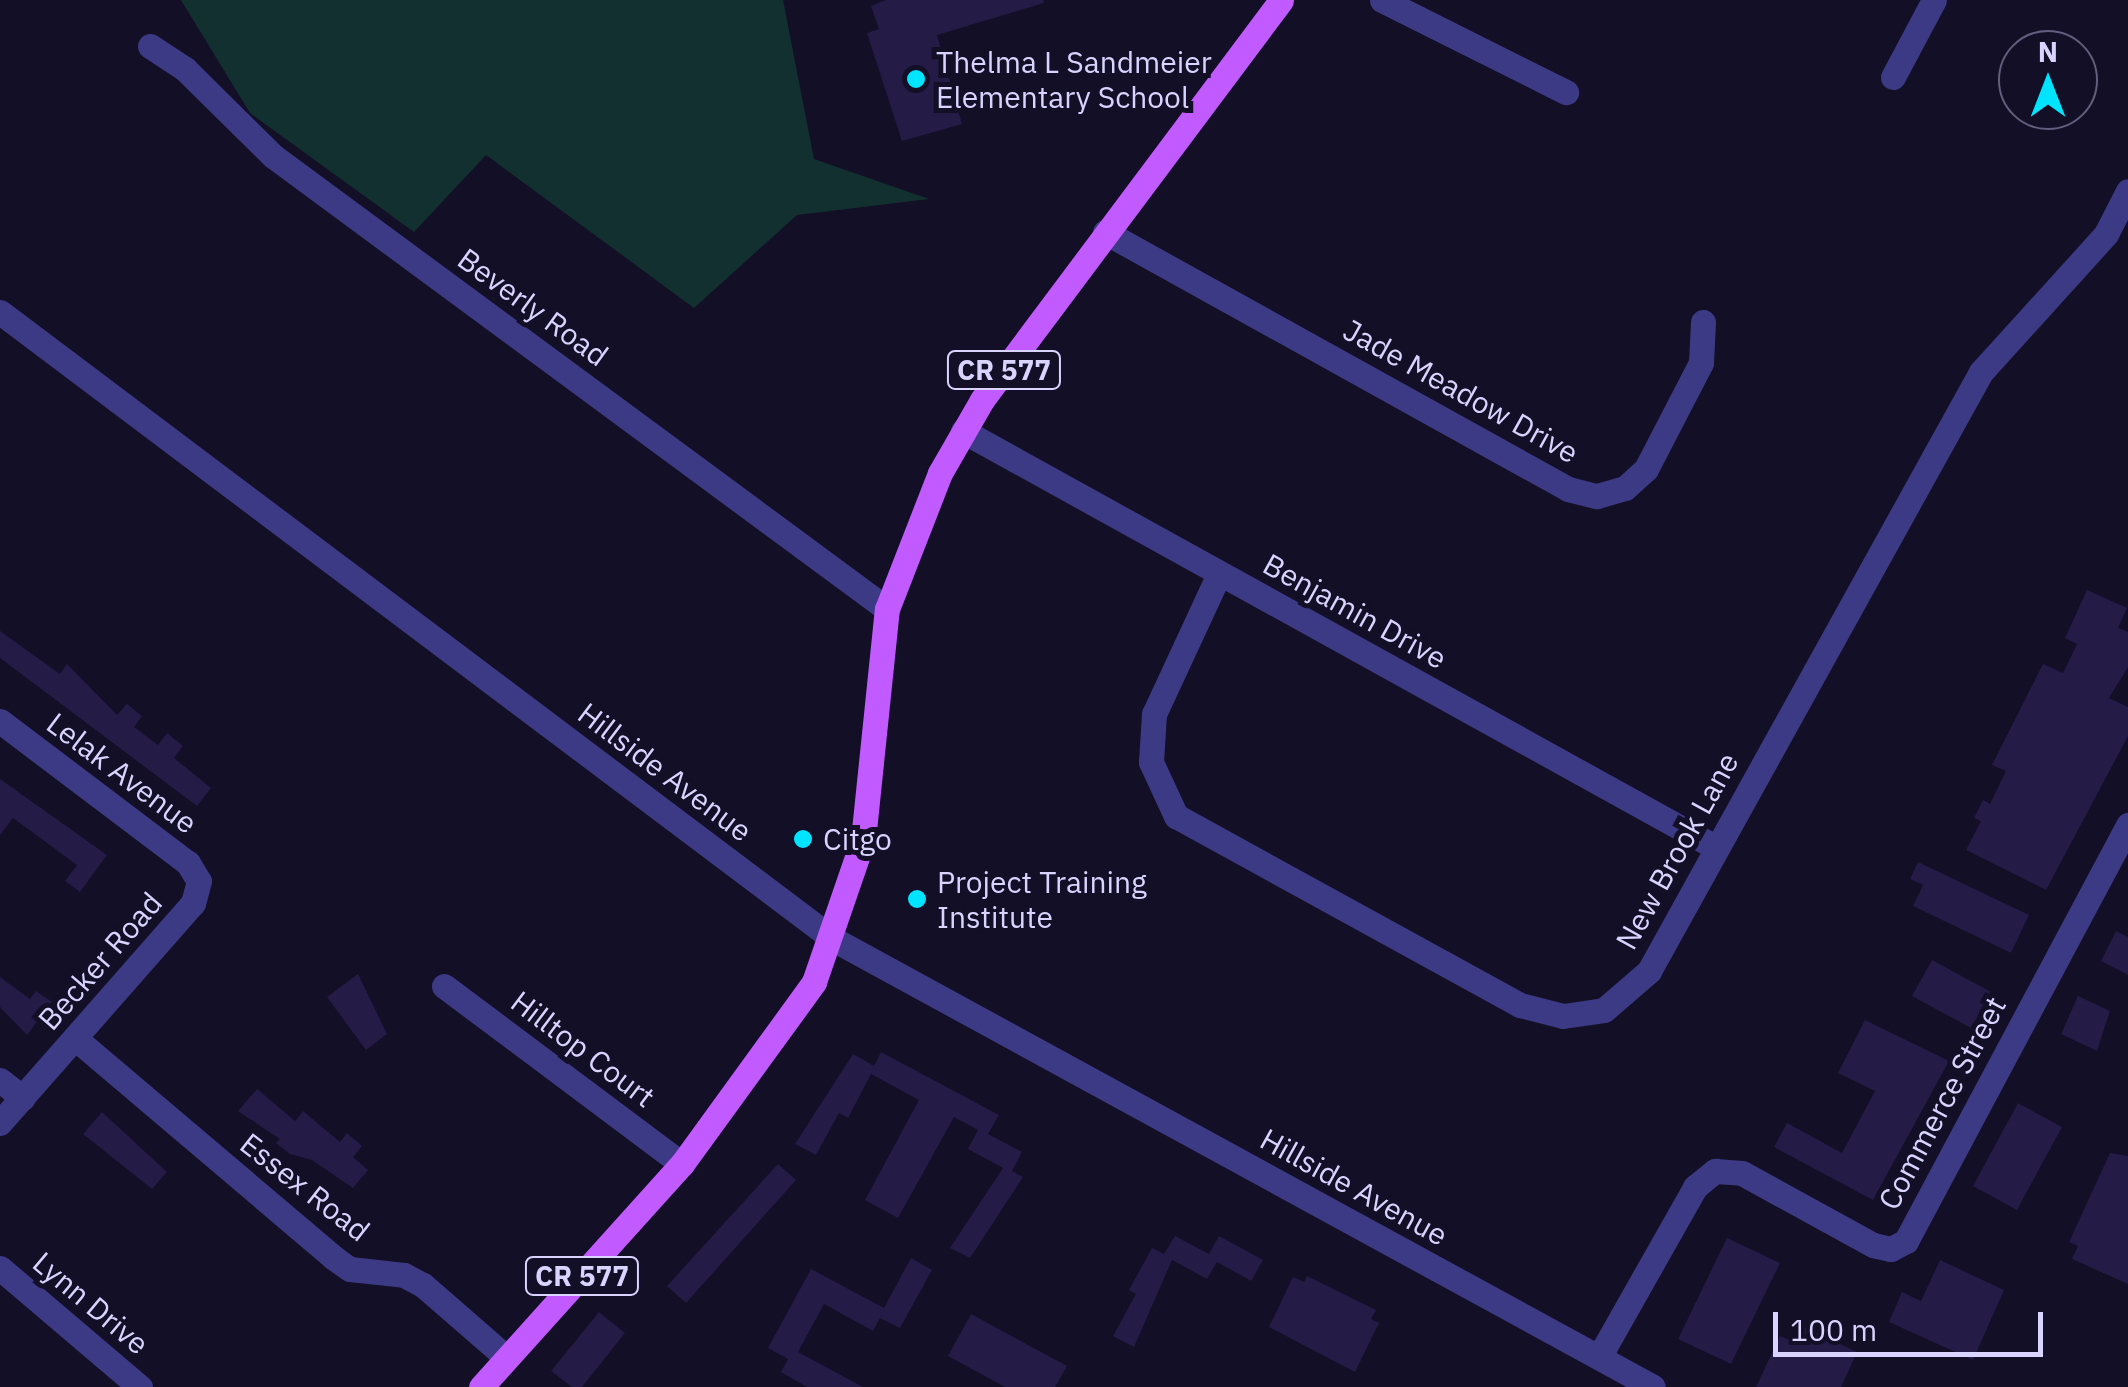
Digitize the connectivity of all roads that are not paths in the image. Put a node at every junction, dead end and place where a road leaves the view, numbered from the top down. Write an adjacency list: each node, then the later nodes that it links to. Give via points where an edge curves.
1 (1282, 0): 8 (main road, CR 577)
2 (1382, 0): 6 (street)
3 (1934, 0): 5 (street)
4 (150, 46): 13 (street, Beverly Road, via 184,69 272,156)
5 (1893, 77)
6 (1566, 92)
7 (2128, 191): 16 (street, New Brook Lane, via 2106,234 1981,372)
8 (1105, 232): 10 (street, Jade Meadow Drive, via 1568,489 1598,496 1625,488 1646,469 1701,363); 11 (main road, CR 577)
9 (2, 317): 18 (street, Hillside Avenue)
10 (1703, 322)
11 (964, 431): 12 (street, Benjamin Drive); 13 (main road, CR 577, via 918,523)
12 (1219, 574): 16 (street, Benjamin Drive); 16 (street, New Brook Lane, via 1162,692 1150,738 1158,785 1192,829 1520,1005 1563,1016 1604,1010 1635,988)
13 (887, 608): 18 (main road, CR 577, via 872,708 865,830)
14 (0, 721): 17 (street, Lelak Avenue, via 188,863)
15 (2128, 825): 27 (street, Commerce Street, via 1906,1241 1891,1250 1872,1246 1742,1173 1715,1171 1694,1187)
16 (1716, 847)
17 (198, 881): 20 (street, Becker Road, via 193,902)
18 (833, 939): 24 (main road, CR 577, via 796,1010); 27 (street, Hillside Avenue)
19 (444, 986): 24 (street, Hilltop Court)
20 (76, 1040): 22 (street, Becker Road); 26 (street, Essex Road, via 334,1258 422,1285)
21 (0, 1080): 22 (street)
22 (23, 1098): 23 (street, Becker Road)
23 (0, 1122)
24 (682, 1164): 26 (main road, CR 577)
25 (0, 1268): 28 (street, Lynn Drive)
26 (508, 1358): 29 (main road, CR 577)
27 (1600, 1358): 30 (street, Hillside Avenue)
28 (140, 1387)
29 (480, 1387)
30 (1652, 1387)

